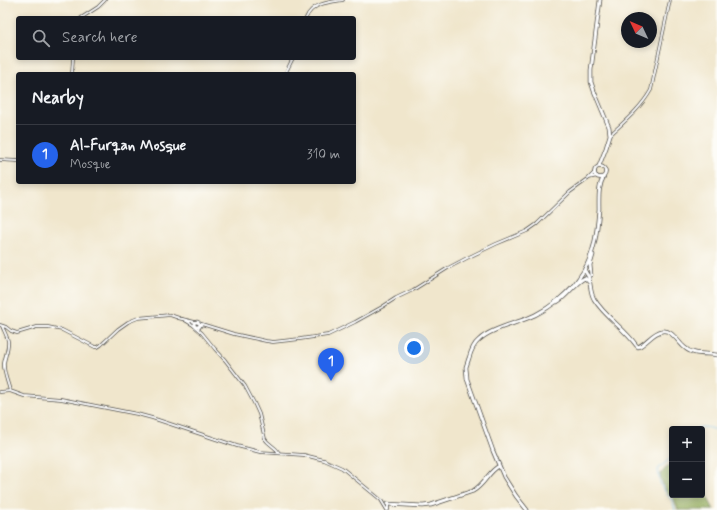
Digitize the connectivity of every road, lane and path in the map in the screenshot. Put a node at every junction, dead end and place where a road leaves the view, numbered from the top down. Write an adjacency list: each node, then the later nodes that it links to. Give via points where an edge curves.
1 (105, 0): 5 (street)
2 (343, 0): 6 (street, via 317,6)
3 (600, 0): 11 (main road, via 591,82)
4 (670, 0): 11 (street, via 651,90 641,104)
5 (84, 16)
6 (307, 16)
7 (72, 60): 9 (street)
8 (292, 60): 10 (street)
9 (72, 72)
10 (286, 72)
11 (610, 135): 14 (main road)
12 (0, 160): 13 (street)
13 (16, 161)
14 (601, 166): 15 (main road, via 596,168); 17 (main road, via 606,171)
15 (595, 172): 16 (main road); 18 (street)
16 (597, 176): 17 (main road); 18 (street); 19 (main road)
17 (604, 176): 19 (main road)
18 (588, 179): 27 (street, via 527,231 448,268 332,334 273,342 239,336)
19 (600, 188): 20 (main road)
20 (595, 243): 21 (main road); 22 (main road, via 590,265)
21 (584, 271): 22 (main road); 23 (main road); 24 (main road, via 571,288)
22 (591, 275): 23 (main road)
23 (590, 283): 24 (main road, via 586,278 582,279 559,302); 32 (main road, via 592,295 599,306 638,347 657,333 667,331 689,351)
24 (554, 303): 36 (main road, via 534,316 486,334 474,346 466,366 467,379)
25 (178, 318): 26 (street); 28 (street, via 170,315 138,318 128,322 94,348 62,330 48,327 17,333); 29 (street)
26 (197, 322): 27 (street); 29 (street); 30 (street)
27 (202, 324): 30 (street)
28 (1, 326): 33 (street, via 8,341 4,369)
29 (195, 326): 30 (street); 31 (street)
30 (199, 327): 31 (street)
31 (202, 333): 35 (street, via 245,386 259,414 264,439)
32 (717, 355)
33 (10, 391): 34 (street); 35 (street, via 24,396 61,399 137,414 246,449)
34 (0, 392)
35 (279, 454): 37 (street, via 304,455 342,468)
36 (499, 466): 38 (main road, via 473,491 431,505); 40 (main road)
37 (386, 504): 38 (main road); 39 (street)
38 (395, 504): 39 (street)
39 (387, 509)
40 (526, 510)

